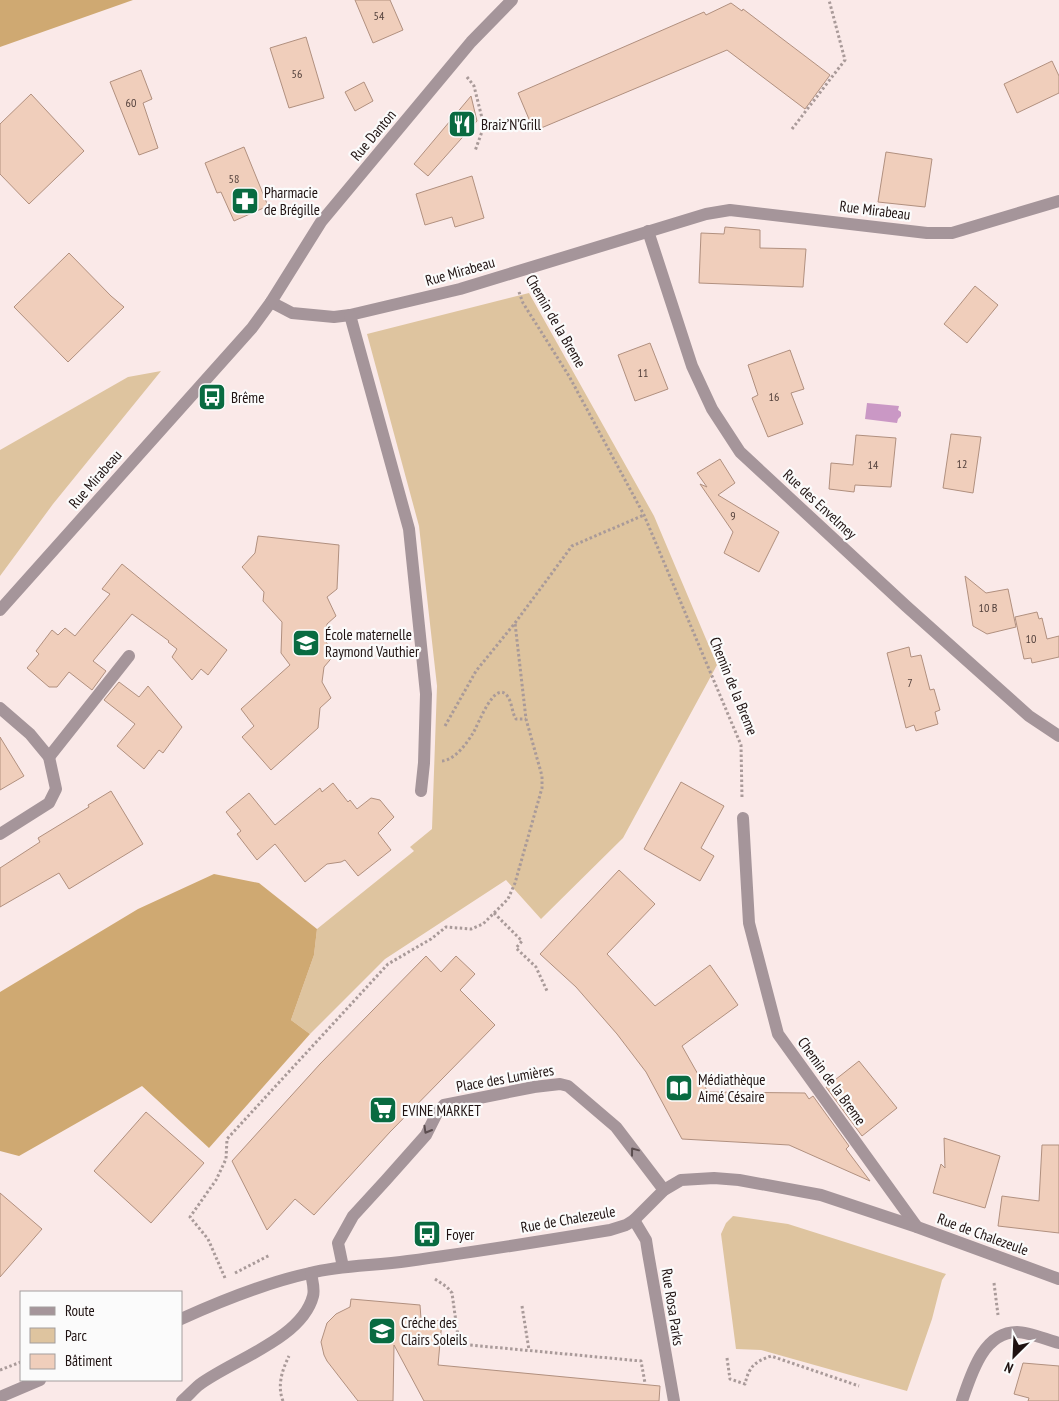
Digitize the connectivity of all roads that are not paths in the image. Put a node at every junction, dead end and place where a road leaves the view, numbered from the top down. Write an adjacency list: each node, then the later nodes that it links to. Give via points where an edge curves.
1 (512, 0): 4 (street, Rue Danton, via 471,42 321,222)
2 (1059, 201): 3 (street, Rue Mirabeau, via 952,233 730,210)
3 (648, 231): 5 (street, Rue Mirabeau, via 460,289); 9 (street, Rue des Envelmey, via 692,366 712,409 740,452 1029,716)
4 (271, 302): 5 (street, Rue Mirabeau, via 292,313); 6 (street, Rue Mirabeau, via 252,328)
5 (350, 315): 11 (street, via 408,528 426,694)
6 (0, 610)
7 (129, 656): 10 (street)
8 (0, 708): 10 (street)
9 (1059, 736)
10 (49, 756): 13 (street, via 56,789 49,803)
11 (422, 791)
12 (743, 818): 16 (street, Chemin de la Breme, via 748,923 778,1034)
13 (0, 834)
14 (664, 1190): 15 (street, Rue de Chalezeule); 16 (street, Rue de Chalezeule, via 681,1180 738,1180 822,1195); 17 (street, Place des Lumières, one-way to 17, via 616,1127 568,1086 534,1087 444,1105 426,1135 353,1216 338,1243)
15 (634, 1220): 17 (street, Rue de Chalezeule, via 610,1230 512,1246 406,1262); 25 (street, Rue Rosa Parks, via 646,1240)
16 (917, 1227): 19 (street, Rue de Chalezeule)
17 (343, 1267): 18 (street, Rue de Chalezeule)
18 (311, 1273): 20 (street, Rue de Chalezeule, via 266,1285); 24 (street, via 313,1296 294,1326 199,1385)
19 (1059, 1279)
20 (182, 1318)
21 (1059, 1343): 26 (street, via 1018,1332 1001,1335 976,1362)
22 (38, 1381): 23 (street)
23 (0, 1397)
24 (182, 1401)
25 (674, 1401)
26 (962, 1401)

